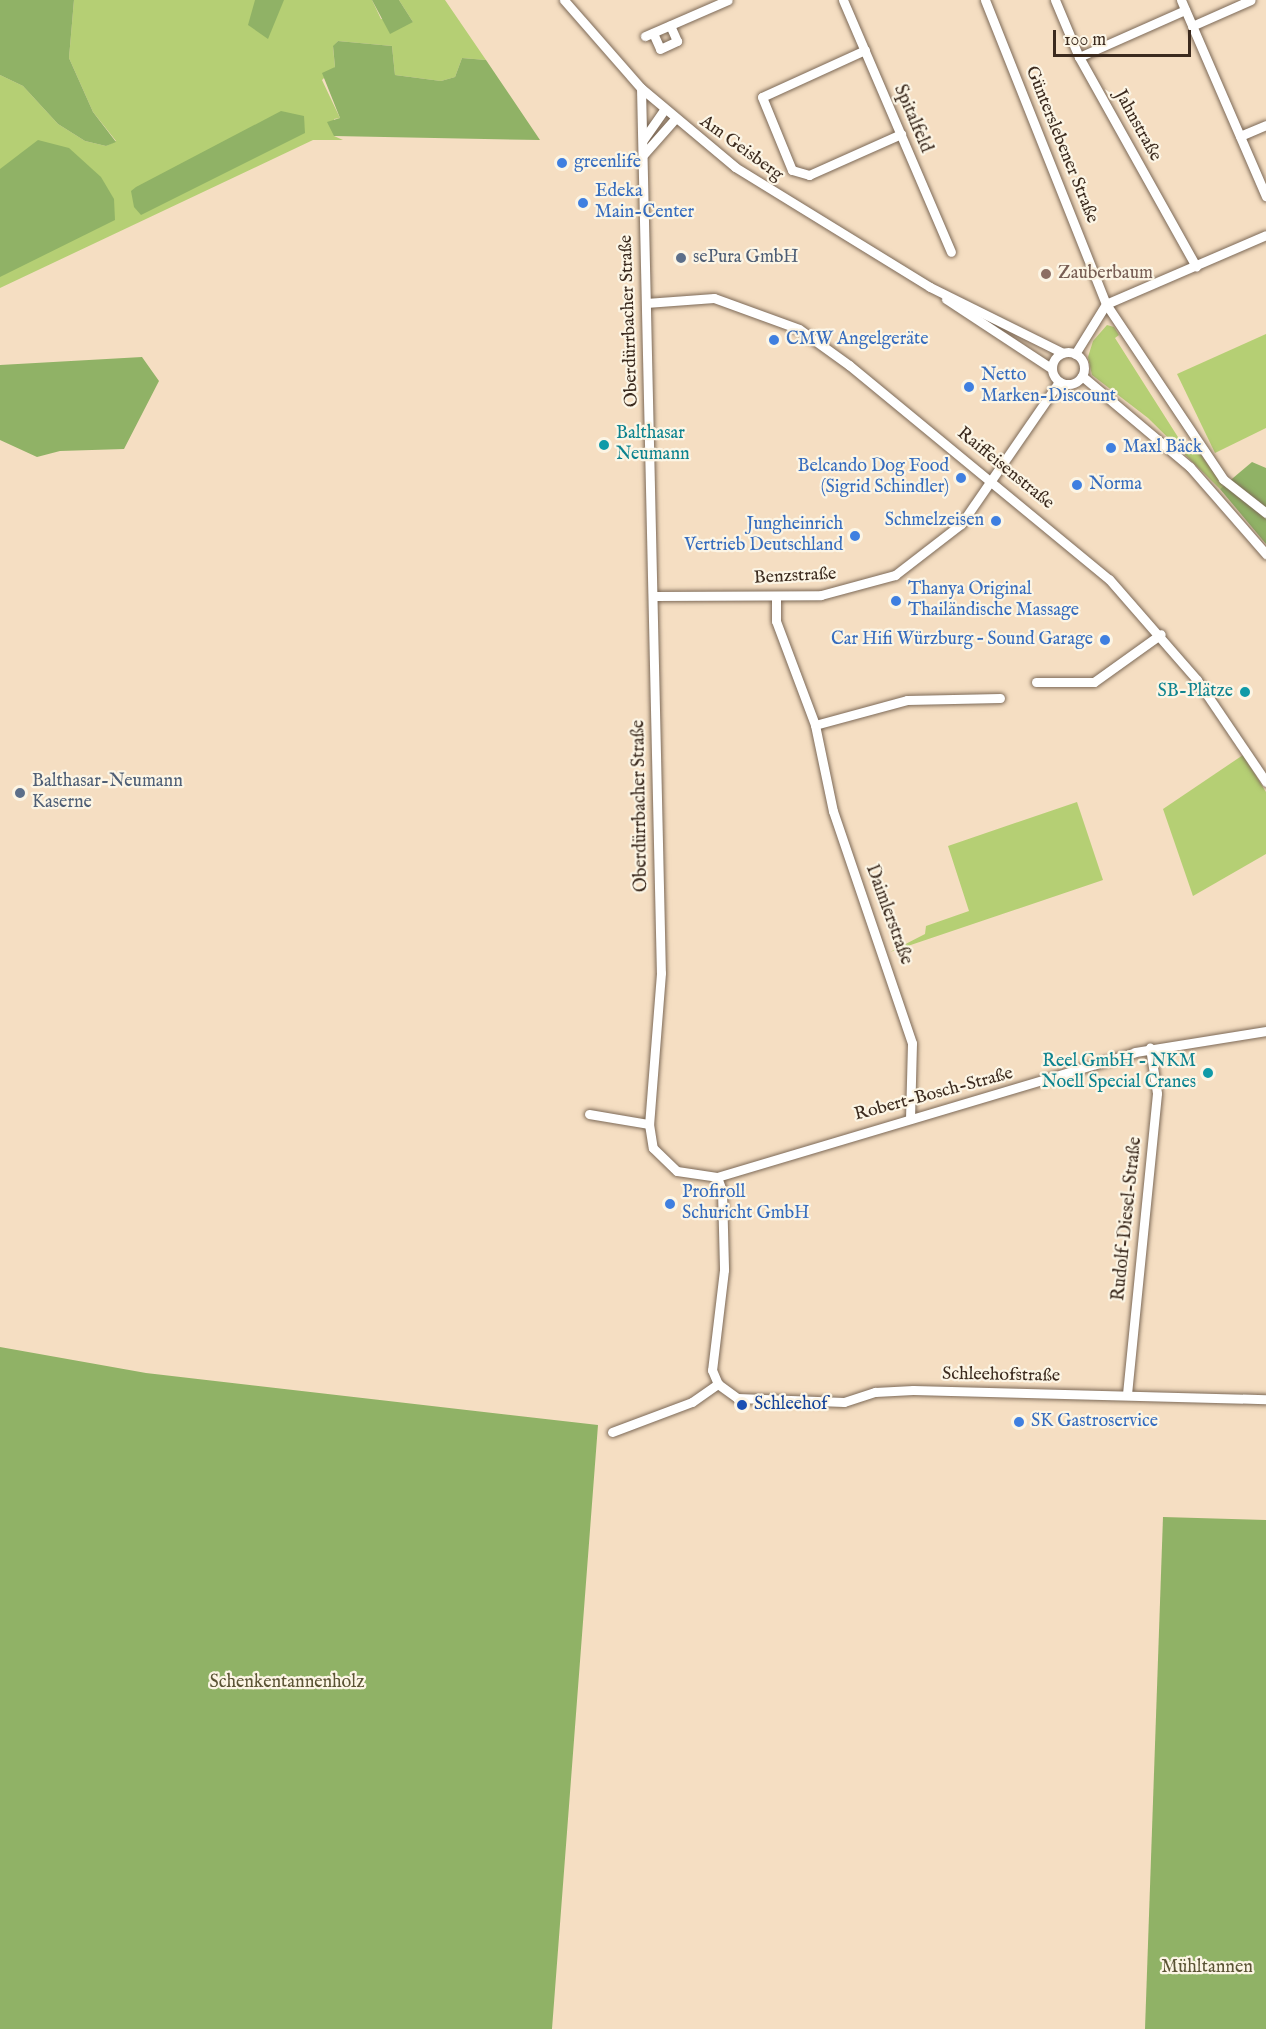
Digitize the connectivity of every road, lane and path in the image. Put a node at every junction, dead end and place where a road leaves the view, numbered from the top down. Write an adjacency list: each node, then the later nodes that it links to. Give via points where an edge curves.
1 (564, 0): 13 (street, Am Geisberg)
2 (843, 0): 11 (street, Spitalfeld)
3 (985, 0): 27 (street, Günterslebener Straße)
4 (1055, 0): 12 (street, Jahnstraße)
5 (1181, 0): 8 (street)
6 (1251, 0): 10 (street)
7 (723, 1): 9 (street)
8 (1185, 10): 10 (street); 12 (street)
9 (670, 26): 9 (street, via 649,35 660,49 677,41)
10 (1192, 26): 18 (street)
11 (865, 51): 17 (street, Spitalfeld); 17 (street, via 762,97 792,170 809,175)
12 (1079, 57): 24 (street, Jahnstraße)
13 (641, 88): 14 (street, Am Geisberg); 19 (street, Oberdürrbacher Straße)
14 (664, 111): 15 (street, Am Geisberg); 19 (street)
15 (674, 120): 20 (street); 25 (street, Am Geisberg, via 823,225)
16 (1266, 125): 18 (street)
17 (901, 134): 23 (street, Spitalfeld)
18 (1240, 136): 21 (street)
19 (642, 142): 20 (street, Oberdürrbacher Straße)
20 (643, 155): 26 (street, Oberdürrbacher Straße)
21 (1266, 196)
22 (1266, 236): 24 (street)
23 (951, 252)
24 (1196, 266): 27 (street)
25 (930, 287): 28 (street, Am Geisberg); 30 (street, Am Geisberg)
26 (646, 303): 33 (street, Raiffeisenstraße, via 714,298 799,329); 37 (street, Oberdürrbacher Straße)
27 (1106, 304): 29 (street); 34 (street, Günterslebener Straße, via 1223,479)
28 (1064, 352): 29 (street); 30 (street)
29 (1075, 354): 31 (street, via 1083,363)
30 (1051, 368): 32 (street)
31 (1082, 376): 32 (street, via 1073,384); 35 (street, via 1158,437)
32 (1059, 382): 33 (street, Benzstraße)
33 (994, 479): 36 (street, Benzstraße, via 941,544 895,574 840,592); 38 (street, Raiffeisenstraße, via 1109,579)
34 (1266, 513)
35 (1266, 554)
36 (776, 596): 37 (street, Benzstraße); 41 (street, Daimlerstraße, via 776,621)
37 (655, 597): 47 (street, Oberdürrbacher Straße, via 661,973)
38 (1161, 634): 39 (street, via 1094,682); 42 (street, Raiffeisenstraße)
39 (1036, 682)
40 (1000, 699): 41 (street, via 907,700)
41 (815, 725): 46 (street, Daimlerstraße, via 832,811 912,1043)
42 (1266, 782)
43 (1266, 1031): 44 (street, Robert-Bosch-Straße)
44 (1150, 1048): 46 (street, Robert-Bosch-Straße); 50 (street, Rudolf-Diesel-Straße, via 1157,1093)
45 (589, 1114): 47 (street)
46 (910, 1119): 48 (street, Robert-Bosch-Straße)
47 (649, 1124): 48 (street, Oberdürrbacher Straße, via 653,1148 665,1162 684,1173)
48 (717, 1177): 49 (street, via 722,1191 724,1270 713,1344)
49 (717, 1384): 50 (street, Schleehofstraße, via 737,1398 844,1402 875,1392 914,1390); 52 (street, via 692,1402)
50 (1127, 1394): 51 (street, Schleehofstraße)
51 (1266, 1399)
52 (612, 1432)

